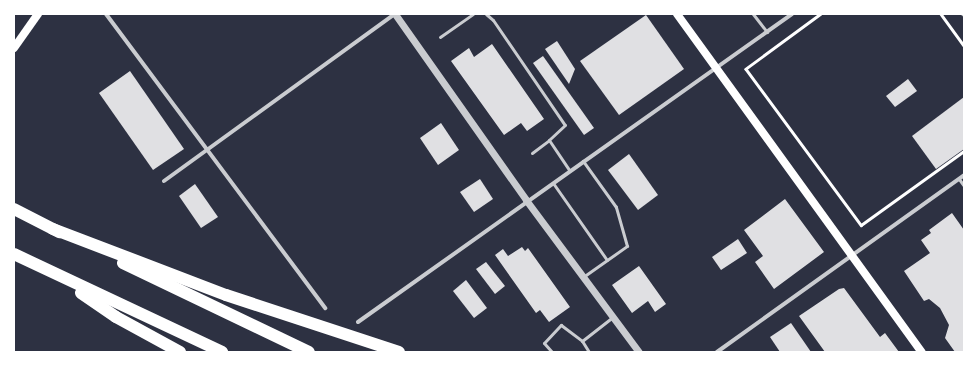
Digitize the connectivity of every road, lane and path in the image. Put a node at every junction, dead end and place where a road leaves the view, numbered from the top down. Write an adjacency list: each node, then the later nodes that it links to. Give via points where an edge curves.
1 (38, 14): 14 (main road)
2 (106, 14): 17 (street)
3 (395, 14): 17 (street); 27 (street)
4 (473, 14): 12 (lane)
5 (486, 14): 16 (lane, via 493,20 565,125)
6 (677, 14): 15 (main road)
7 (754, 14): 11 (lane)
8 (792, 14): 11 (street)
9 (821, 14): 18 (path, via 746,69 860,225)
10 (941, 14): 13 (path)
11 (767, 32): 15 (street)
12 (440, 37)
13 (964, 46)
14 (14, 47)
15 (716, 69): 20 (street); 31 (main road)
16 (549, 140): 19 (lane); 21 (lane)
17 (206, 150): 24 (street); 35 (street)
18 (964, 151)
19 (532, 153)
20 (583, 161): 21 (street); 32 (lane, via 616,207 627,246)
21 (569, 170): 25 (street)
22 (964, 175): 23 (street)
23 (959, 179): 26 (lane); 31 (street)
24 (164, 181)
25 (552, 182): 27 (street); 32 (lane)
26 (964, 186)
27 (526, 200): 34 (street); 37 (street)
28 (14, 209): 29 (highway)
29 (53, 229): 41 (highway); 42 (highway, via 226,295)
30 (14, 254): 33 (highway)
31 (851, 257): 46 (street); 47 (main road)
32 (607, 260): 34 (lane)
33 (54, 274): 39 (highway, via 116,316); 40 (highway)
34 (583, 277): 36 (street)
35 (325, 308)
36 (613, 317): 38 (lane); 45 (street)
37 (358, 322)
38 (582, 341): 43 (lane, via 561,326 544,343); 44 (lane)
39 (180, 352)
40 (222, 352)
41 (309, 352)
42 (399, 352)
43 (552, 352)
44 (589, 352)
45 (639, 352)
46 (717, 352)
47 (922, 352)

